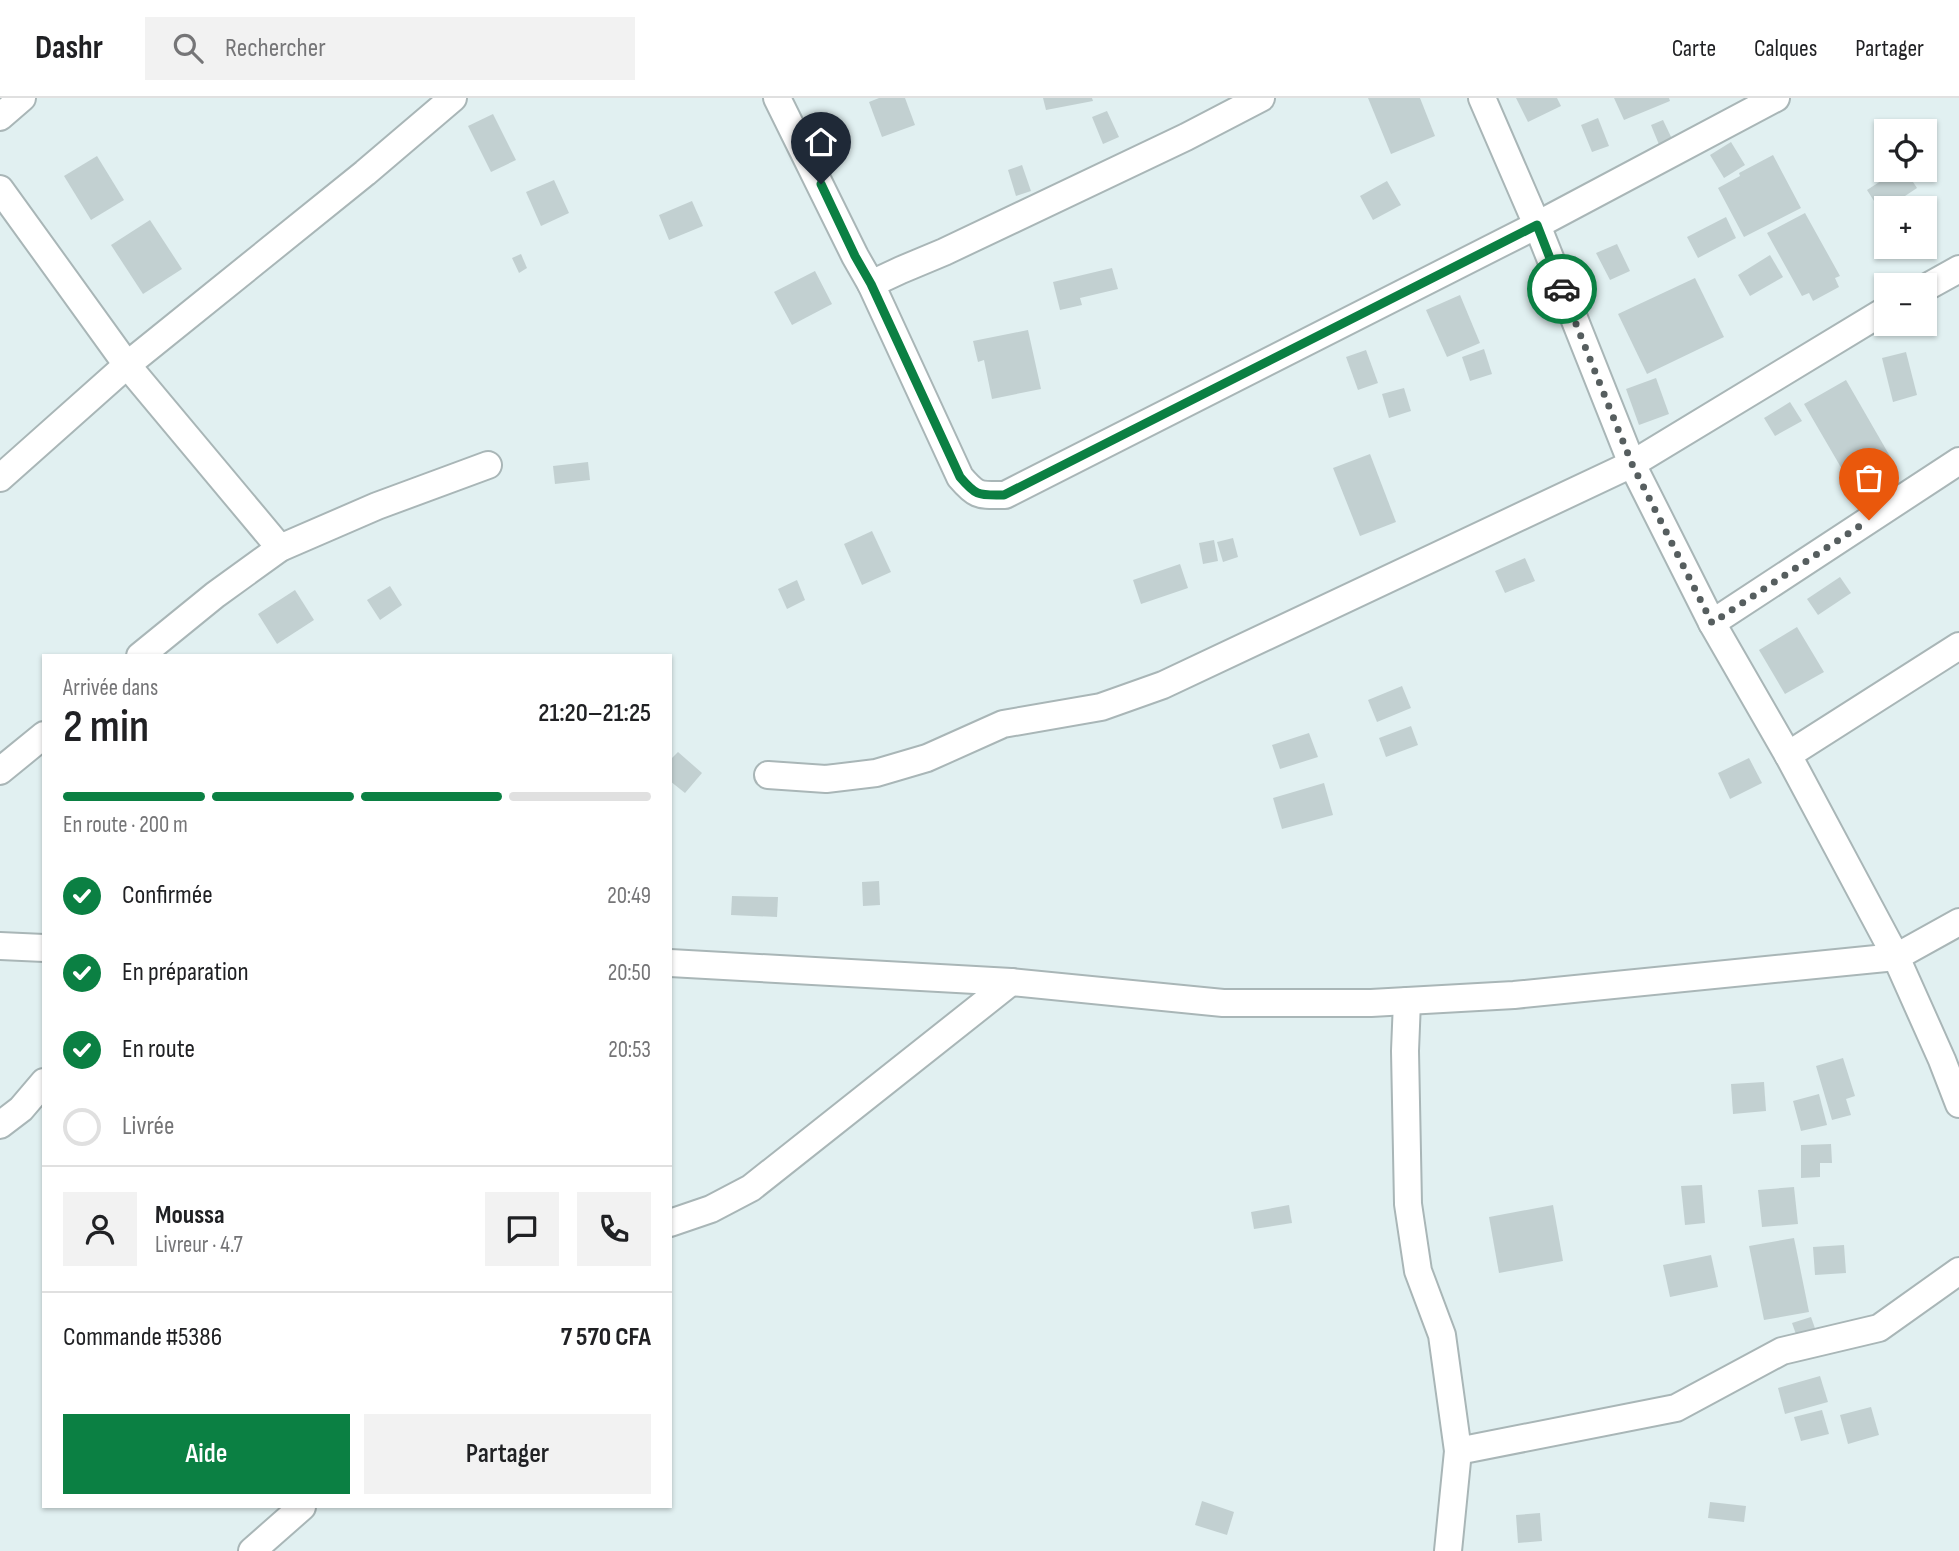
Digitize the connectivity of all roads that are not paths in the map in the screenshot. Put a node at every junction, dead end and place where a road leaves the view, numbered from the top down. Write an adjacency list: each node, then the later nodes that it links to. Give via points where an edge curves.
1 (22, 98): 7 (street)
2 (453, 98): 14 (street)
3 (777, 98): 12 (street)
4 (1261, 98): 12 (street)
5 (1482, 98): 9 (street)
6 (1776, 98): 9 (street)
7 (0, 117)
8 (0, 189): 14 (street)
9 (1537, 225): 12 (street, via 1004,495 973,491 960,477); 16 (street)
10 (1959, 269): 11 (street)
11 (1937, 281)
12 (871, 284)
13 (1874, 317): 16 (street)
14 (127, 365): 18 (street); 19 (street)
15 (1959, 461): 20 (street)
16 (1632, 464): 20 (street); 26 (street, via 1151,689 1101,707 1003,724 927,758 876,773 826,779)
17 (488, 465): 19 (street)
18 (0, 478)
19 (280, 548): 22 (street)
20 (1712, 623): 24 (street)
21 (1959, 646): 24 (street)
22 (142, 654)
23 (42, 737): 25 (street)
24 (1787, 755): 30 (street)
25 (0, 771)
26 (768, 775)
27 (1959, 922): 30 (street)
28 (0, 946): 29 (street)
29 (42, 947)
30 (1896, 957): 33 (street, via 1514,995); 35 (street)
31 (672, 963): 32 (street)
32 (1011, 982): 33 (street, via 1223,1003); 37 (street, via 751,1188)
33 (1407, 1001): 39 (street, via 1408,1204 1418,1271 1442,1335)
34 (42, 1084): 36 (street)
35 (1959, 1104)
36 (0, 1125)
37 (672, 1222)
38 (1959, 1271): 39 (street, via 1878,1328 1782,1351 1676,1408)
39 (1458, 1451): 42 (street)
40 (301, 1508): 41 (street)
41 (252, 1551)
42 (1448, 1551)

